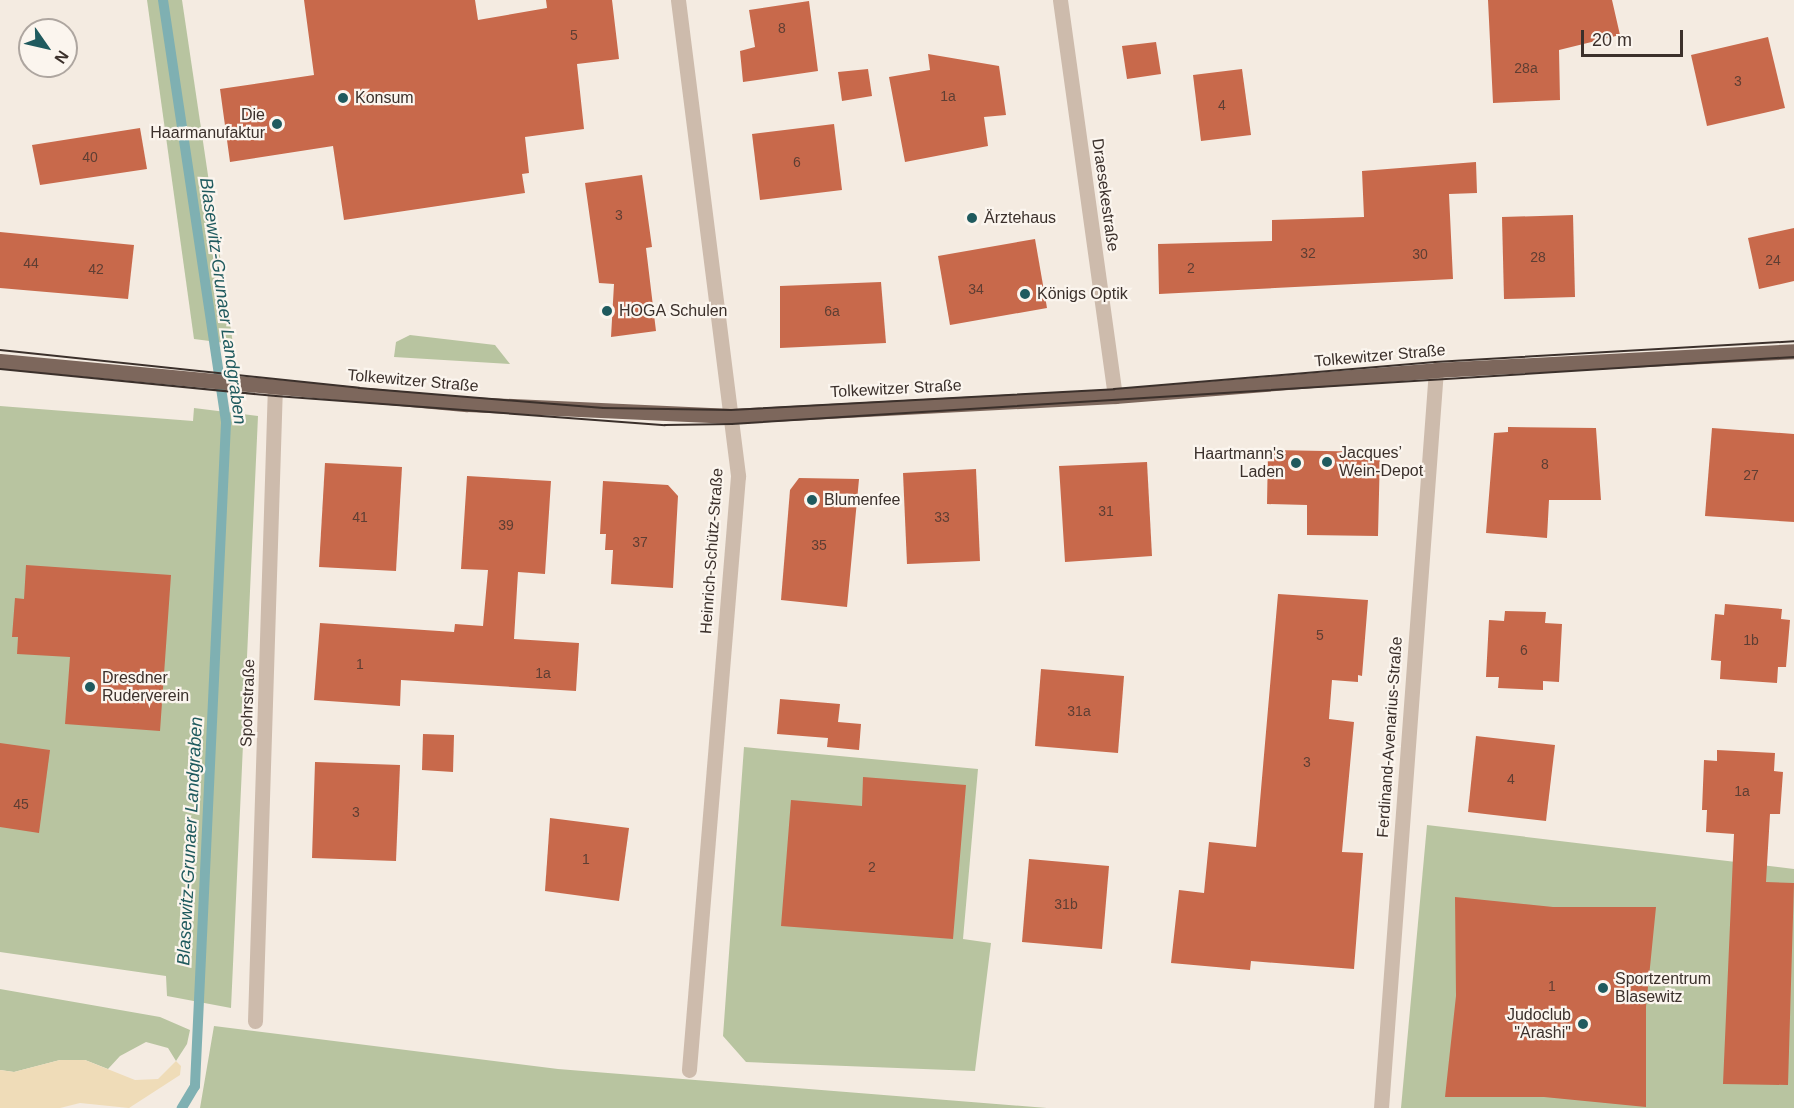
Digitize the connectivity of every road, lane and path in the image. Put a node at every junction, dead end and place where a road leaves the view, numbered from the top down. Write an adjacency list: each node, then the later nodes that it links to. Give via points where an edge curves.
1 (678, 0): 8 (street, Heinrich-Schütz-Straße)
2 (1060, 0): 7 (street, Draesekestraße)
3 (1794, 351): 5 (main road, Tolkewitzer Straße)
4 (0, 361): 6 (main road, Tolkewitzer Straße)
5 (1436, 370): 7 (main road, Tolkewitzer Straße); 11 (street, Ferdinand-Avenarius-Straße)
6 (269, 386): 8 (main road, Tolkewitzer Straße, via 601,413); 9 (street, Spohrstraße)
7 (1115, 396): 8 (main road, Tolkewitzer Straße)
8 (732, 416): 10 (street, Heinrich-Schütz-Straße, via 738,476)
9 (255, 1021)
10 (689, 1070)
11 (1381, 1108)

